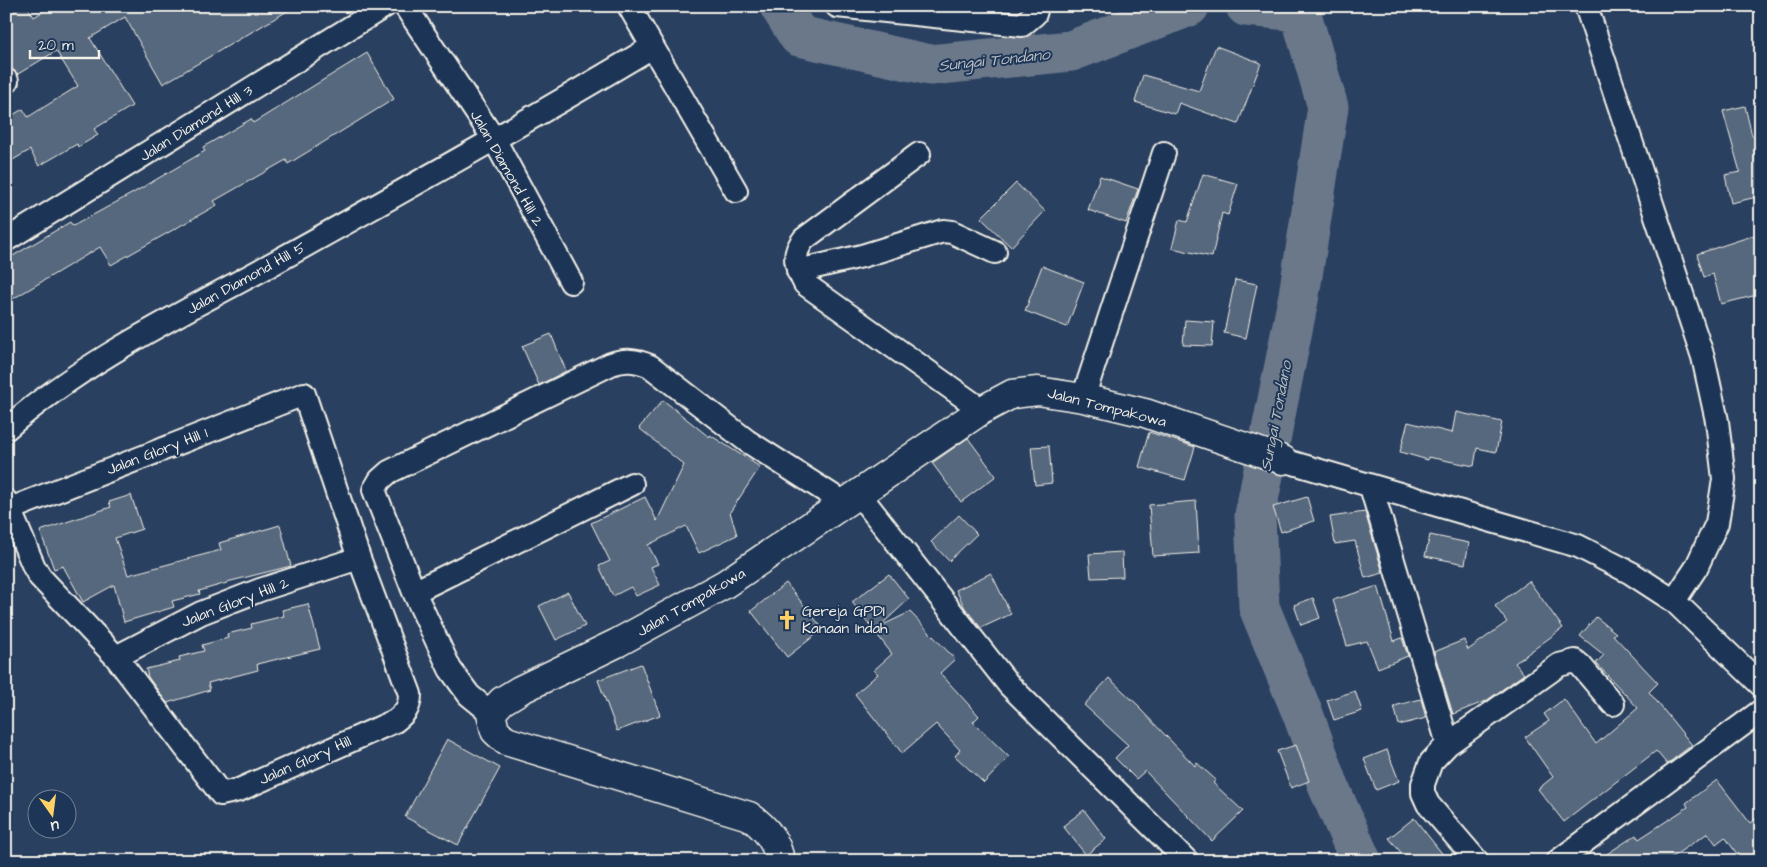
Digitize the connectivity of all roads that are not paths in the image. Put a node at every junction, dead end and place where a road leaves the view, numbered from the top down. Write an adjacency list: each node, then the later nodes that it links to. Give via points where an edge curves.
1 (385, 6): 12 (street, Jalan Diamond Hill 3)
2 (405, 6): 8 (street, Jalan Diamond Hill 2)
3 (630, 6): 7 (street)
4 (838, 6): 5 (street, via 1022,25 1035,14)
5 (1037, 6)
6 (1586, 6): 27 (street, via 1703,357 1717,421 1724,479 1717,524 1696,568)
7 (652, 47): 8 (street, Jalan Diamond Hill 5); 11 (street)
8 (494, 139): 15 (street, Jalan Diamond Hill 2); 19 (street, Jalan Diamond Hill 5, via 120,348 52,391)
9 (1164, 153): 17 (street)
10 (919, 154): 14 (street, via 804,239 796,248)
11 (736, 191)
12 (6, 240)
13 (995, 252): 14 (street, via 952,232 943,232)
14 (798, 271): 18 (street, via 806,284)
15 (571, 282)
16 (304, 394): 24 (street, Jalan Glory Hill 1); 25 (street, Jalan Glory Hill)
17 (1083, 398): 18 (street, Jalan Tompakowa, via 1038,391 1022,392 1001,398); 20 (street, Jalan Tompakowa, via 1145,413)
18 (982, 410): 23 (street, Jalan Tompakowa)
19 (6, 429)
20 (1283, 460): 22 (street)
21 (632, 484): 26 (street)
22 (1371, 487): 27 (street, via 1578,546 1631,573); 33 (street)
23 (851, 498): 26 (street, via 722,423 650,366 638,360 618,362 400,466 380,480 375,486 375,494); 32 (street, Jalan Tompakowa, via 725,584 617,643 520,690); 35 (street, via 1009,686)
24 (8, 505): 28 (street, Jalan Glory Hill, via 40,577)
25 (359, 558): 28 (street, Jalan Glory Hill 2, via 201,613); 28 (street, Jalan Glory Hill, via 410,694 407,711 394,721 239,790 219,793)
26 (414, 592): 32 (street, via 450,669 469,695)
27 (1674, 601): 29 (street)
28 (116, 657)
29 (1761, 685)
30 (1613, 704): 33 (street, via 1581,666 1575,661 1569,662 1559,665)
31 (1761, 711): 37 (street)
32 (491, 713): 34 (street, via 492,724 499,737 514,744 748,816 769,834)
33 (1448, 744): 36 (street, via 1431,762 1423,793 1434,811)
34 (780, 861)
35 (1187, 861)
36 (1477, 861)
37 (1558, 861)

